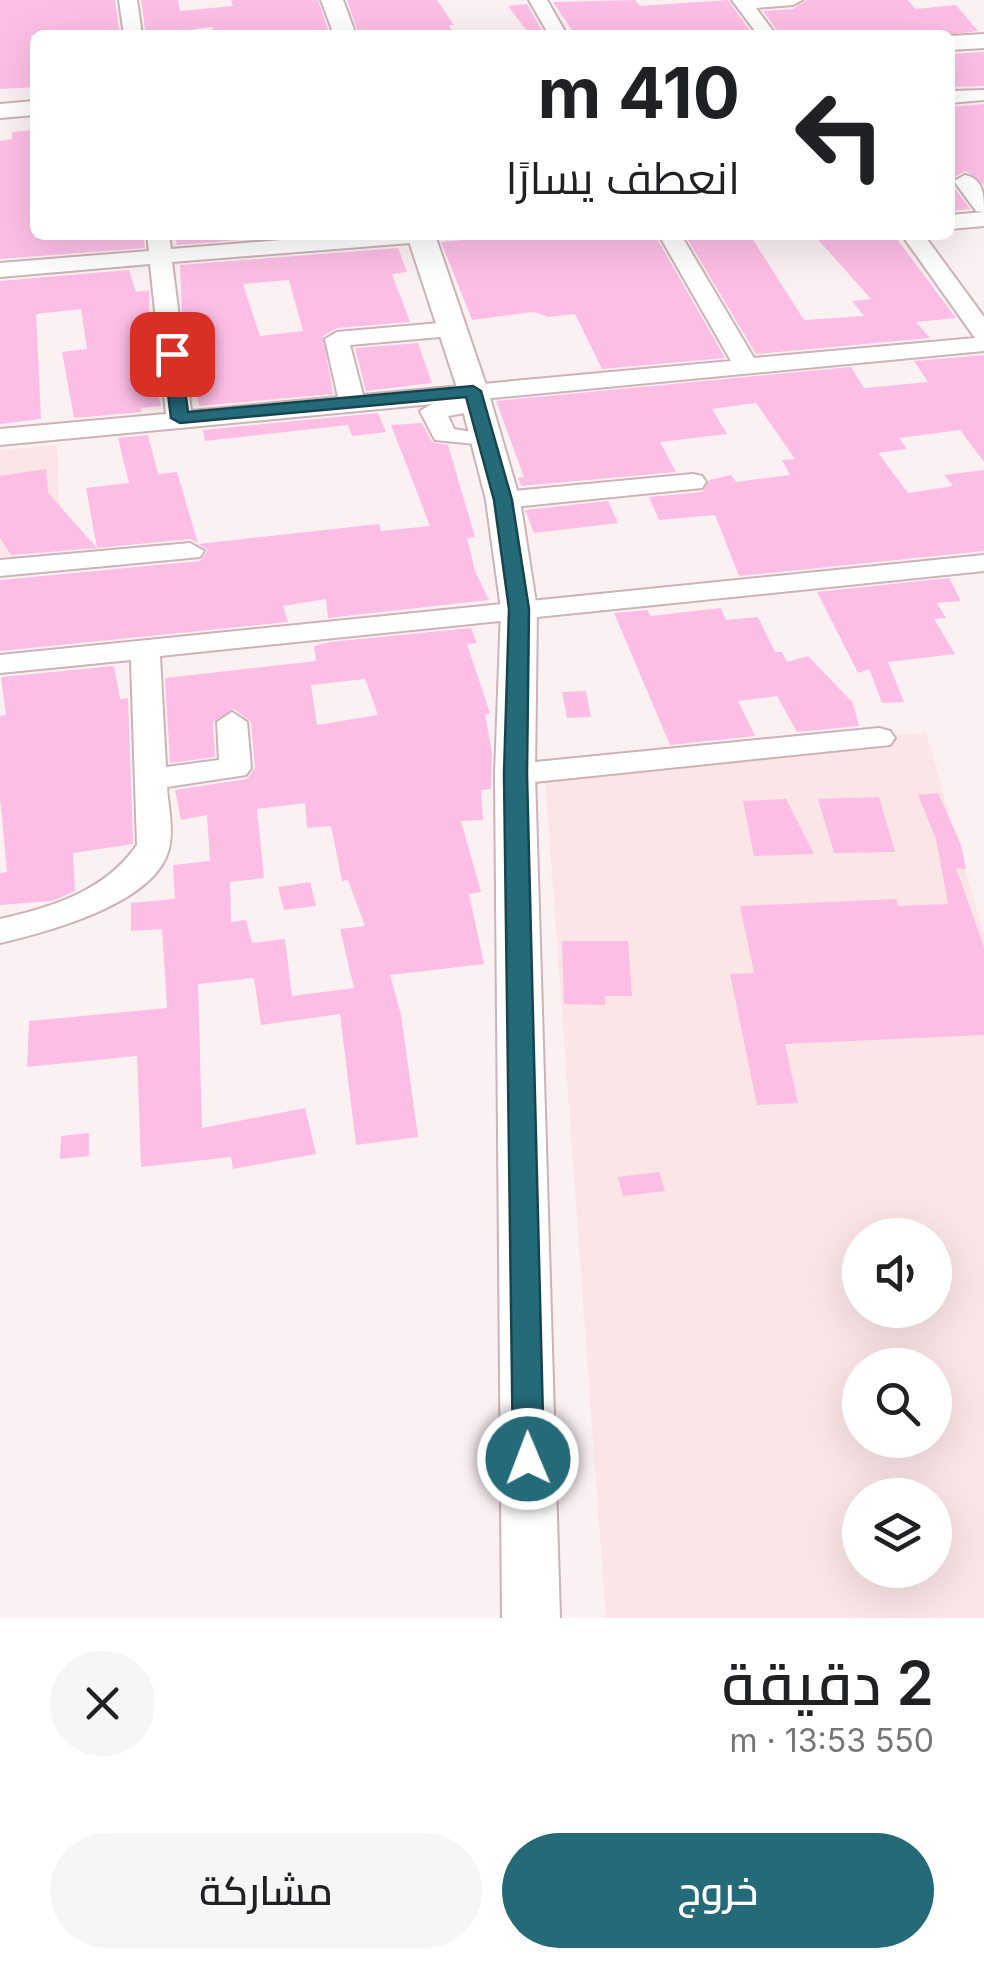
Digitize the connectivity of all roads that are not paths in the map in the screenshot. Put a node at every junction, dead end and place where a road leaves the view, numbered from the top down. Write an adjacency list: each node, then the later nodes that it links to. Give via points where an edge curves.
1 (128, 0): 6 (street)
2 (332, 0): 7 (main road)
3 (538, 0): 8 (street)
4 (792, 0): 5 (street)
5 (742, 2): 9 (street)
6 (132, 30)
7 (343, 30)
8 (555, 30)
9 (763, 30)
10 (984, 41): 11 (main road)
11 (955, 43)
12 (981, 94): 13 (street)
13 (955, 97)
14 (30, 108): 15 (main road)
15 (0, 111)
16 (965, 181): 17 (street)
17 (984, 206)
18 (984, 219): 19 (street)
19 (955, 222)
20 (312, 240): 24 (street)
21 (423, 240): 26 (main road)
22 (673, 240): 29 (street)
23 (916, 240): 27 (street)
24 (159, 247): 25 (street); 32 (street)
25 (0, 270)
26 (451, 329): 30 (street, via 336,339); 31 (main road)
27 (984, 334)
28 (984, 344): 29 (street)
29 (745, 364): 31 (street)
30 (352, 402): 31 (street); 32 (street)
31 (479, 412): 35 (main road)
32 (180, 418): 33 (street)
33 (0, 438)
34 (694, 482): 35 (street)
35 (503, 500): 39 (main road)
36 (190, 551): 38 (street)
37 (984, 563): 39 (street)
38 (0, 568)
39 (519, 609): 40 (street); 44 (main road)
40 (145, 649): 41 (street); 45 (street)
41 (0, 664)
42 (232, 722): 45 (street, via 236,768)
43 (880, 738): 44 (street)
44 (516, 774): 47 (main road)
45 (152, 779): 46 (street, via 154,846 145,861 82,909)
46 (0, 931)
47 (531, 1618)

